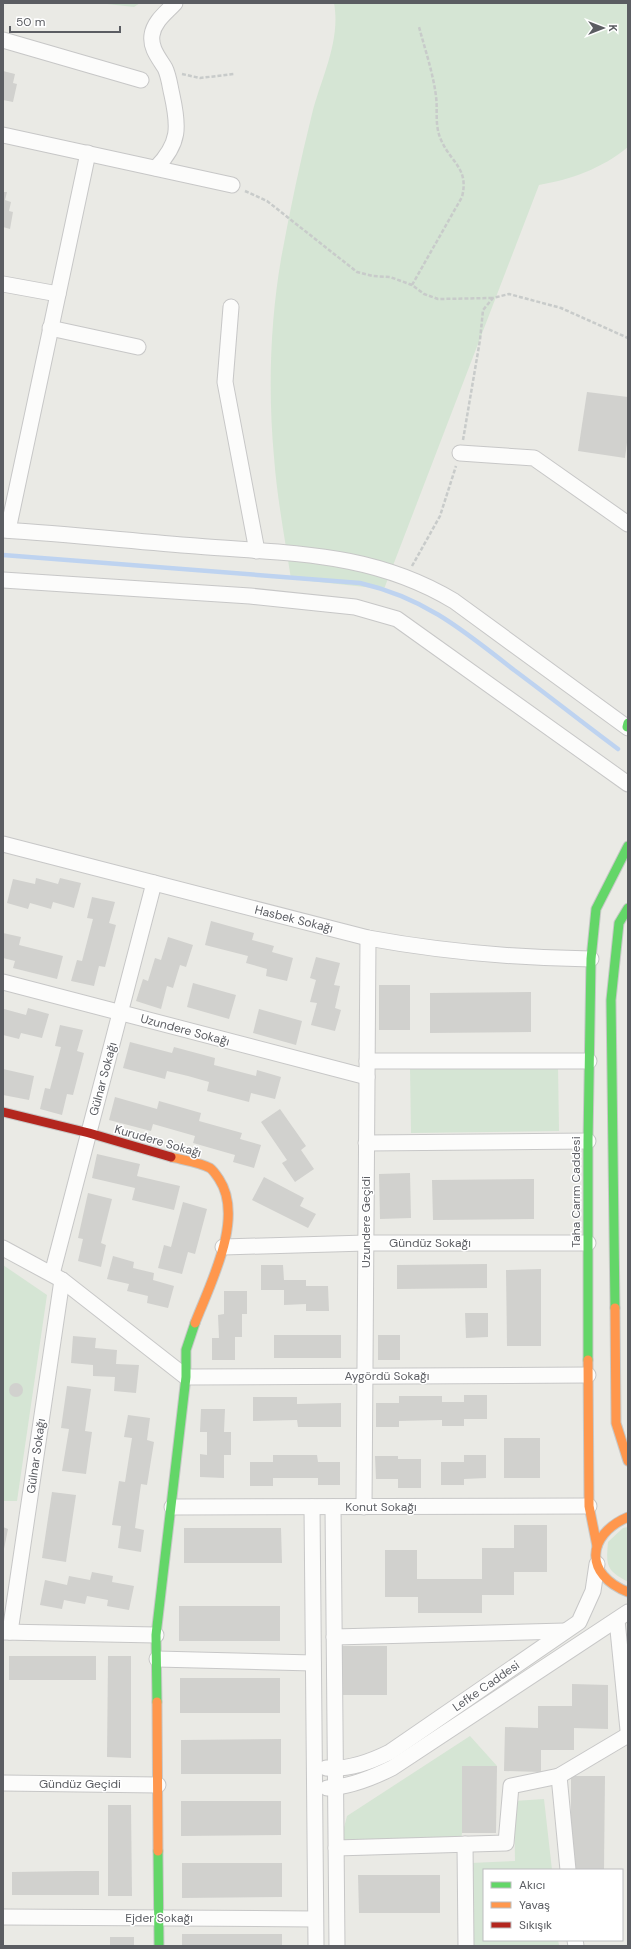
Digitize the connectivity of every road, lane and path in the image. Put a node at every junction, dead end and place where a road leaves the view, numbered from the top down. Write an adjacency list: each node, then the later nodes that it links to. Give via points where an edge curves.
1 (175, 3): 4 (street, via 158,20 152,35 155,51)
2 (419, 27): 12 (path, via 436,96 437,127 442,141 460,168 464,177 464,187 462,197)
3 (3, 40): 6 (street)
4 (166, 70): 5 (path, via 200,78); 9 (street, via 178,124 175,141)
5 (234, 74)
6 (141, 80)
7 (3, 135): 8 (street)
8 (88, 153): 9 (street); 13 (street)
9 (156, 168): 10 (street)
10 (232, 185): 12 (path, via 268,201 357,272 390,277)
11 (3, 284): 13 (street)
12 (412, 285): 14 (path, via 424,294 438,299)
13 (58, 294): 16 (street)
14 (493, 298): 17 (path, via 509,294 561,308); 19 (path, via 483,310)
15 (231, 307): 22 (street, via 225,382)
16 (50, 328): 18 (street); 21 (street)
17 (628, 338)
18 (138, 347)
19 (460, 453): 20 (street, via 534,458); 23 (path, via 440,516)
20 (628, 524)
21 (6, 530): 22 (street)
22 (257, 551): 23 (street, via 340,558)
23 (406, 576): 25 (street, via 454,601)
24 (3, 580): 26 (street, via 250,596 355,607 397,618)
25 (628, 726)
26 (628, 784)
27 (3, 844): 29 (street, Hasbek Sokağı)
28 (628, 846): 32 (main road, Taha Carım Caddesi, via 596,909)
29 (154, 883): 31 (street, Hasbek Sokağı); 34 (street, Gülnar Sokağı)
30 (628, 908): 50 (main road, via 619,923 611,1000 616,1423)
31 (368, 938): 32 (street, Hasbek Sokağı, via 464,953 539,958); 35 (street, Uzundere Geçidi)
32 (591, 958): 36 (main road, Taha Carım Caddesi)
33 (3, 982): 34 (street, Uzundere Sokağı)
34 (120, 1013): 37 (street, Uzundere Sokağı); 39 (street, Gülnar Sokağı)
35 (367, 1061): 36 (street); 37 (street, Uzundere Geçidi)
36 (589, 1061): 40 (main road, Taha Carım Caddesi)
37 (367, 1077): 41 (street, Uzundere Geçidi)
38 (3, 1112): 39 (main road, Kurudere Sokağı)
39 (89, 1133): 44 (main road, Kurudere Sokağı, via 210,1168 220,1180 227,1196 228,1215); 46 (street, Gülnar Sokağı)
40 (588, 1141): 41 (street); 43 (main road, Taha Carım Caddesi)
41 (366, 1143): 42 (street, Uzundere Geçidi)
42 (366, 1243): 43 (street, Gündüz Sokağı); 44 (street, Gündüz Sokağı); 48 (street, Uzundere Geçidi)
43 (588, 1243): 47 (main road, Taha Carım Caddesi)
44 (223, 1246): 49 (main road, Kurudere Sokağı, via 187,1348)
45 (3, 1248): 46 (street)
46 (57, 1277): 49 (street); 62 (street, Gülnar Sokağı)
47 (588, 1375): 48 (street, Aygördü Sokağı); 51 (main road, Taha Carım Caddesi)
48 (365, 1376): 49 (street, Aygördü Sokağı); 55 (street, Uzundere Geçidi)
49 (186, 1377): 52 (main road, Kurudere Sokağı)
50 (628, 1461)
51 (589, 1506): 55 (street, Konut Sokağı); 57 (main road, Taha Carım Caddesi)
52 (172, 1507): 53 (street, Konut Sokağı); 63 (main road, Kurudere Sokağı)
53 (312, 1507): 54 (street, Konut Sokağı); 66 (street)
54 (333, 1507): 55 (street, Konut Sokağı); 64 (street)
55 (364, 1507)
56 (628, 1517): 57 (main road, via 612,1523 600,1537)
57 (597, 1546): 58 (main road, Taha Carım Caddesi)
58 (597, 1564): 59 (main road, via 600,1573 609,1584); 61 (street, Lefke Caddesi, via 593,1591 585,1612 579,1622)
59 (628, 1592)
60 (623, 1616): 67 (street); 75 (street, Lefke Caddesi, via 392,1768)
61 (566, 1631): 64 (street); 70 (street, Lefke Caddesi, via 390,1752 369,1762)
62 (7, 1632): 63 (street)
63 (156, 1634): 65 (main road, Kurudere Sokağı)
64 (334, 1637): 70 (street)
65 (157, 1659): 66 (street); 73 (main road, Kurudere Sokağı)
66 (313, 1663): 69 (street)
67 (628, 1730)
68 (628, 1735): 71 (street)
69 (314, 1767): 70 (street, Lefke Caddesi); 74 (street)
70 (336, 1769): 75 (street)
71 (559, 1776): 76 (street, via 511,1786 506,1843); 78 (street)
72 (3, 1784): 73 (street, Gündüz Geçidi)
73 (158, 1785): 80 (main road, Kurudere Sokağı)
74 (314, 1788): 75 (street, Lefke Caddesi); 81 (street)
75 (336, 1788): 77 (street)
76 (465, 1844): 77 (street); 85 (street)
77 (336, 1848): 84 (street)
78 (568, 1869)
79 (3, 1917): 80 (street, Ejder Sokağı)
80 (159, 1918): 81 (street, Ejder Sokağı); 82 (main road, Kurudere Sokağı)
81 (315, 1919): 83 (street)
82 (159, 1946)
83 (316, 1946)
84 (337, 1946)
85 (466, 1946)

